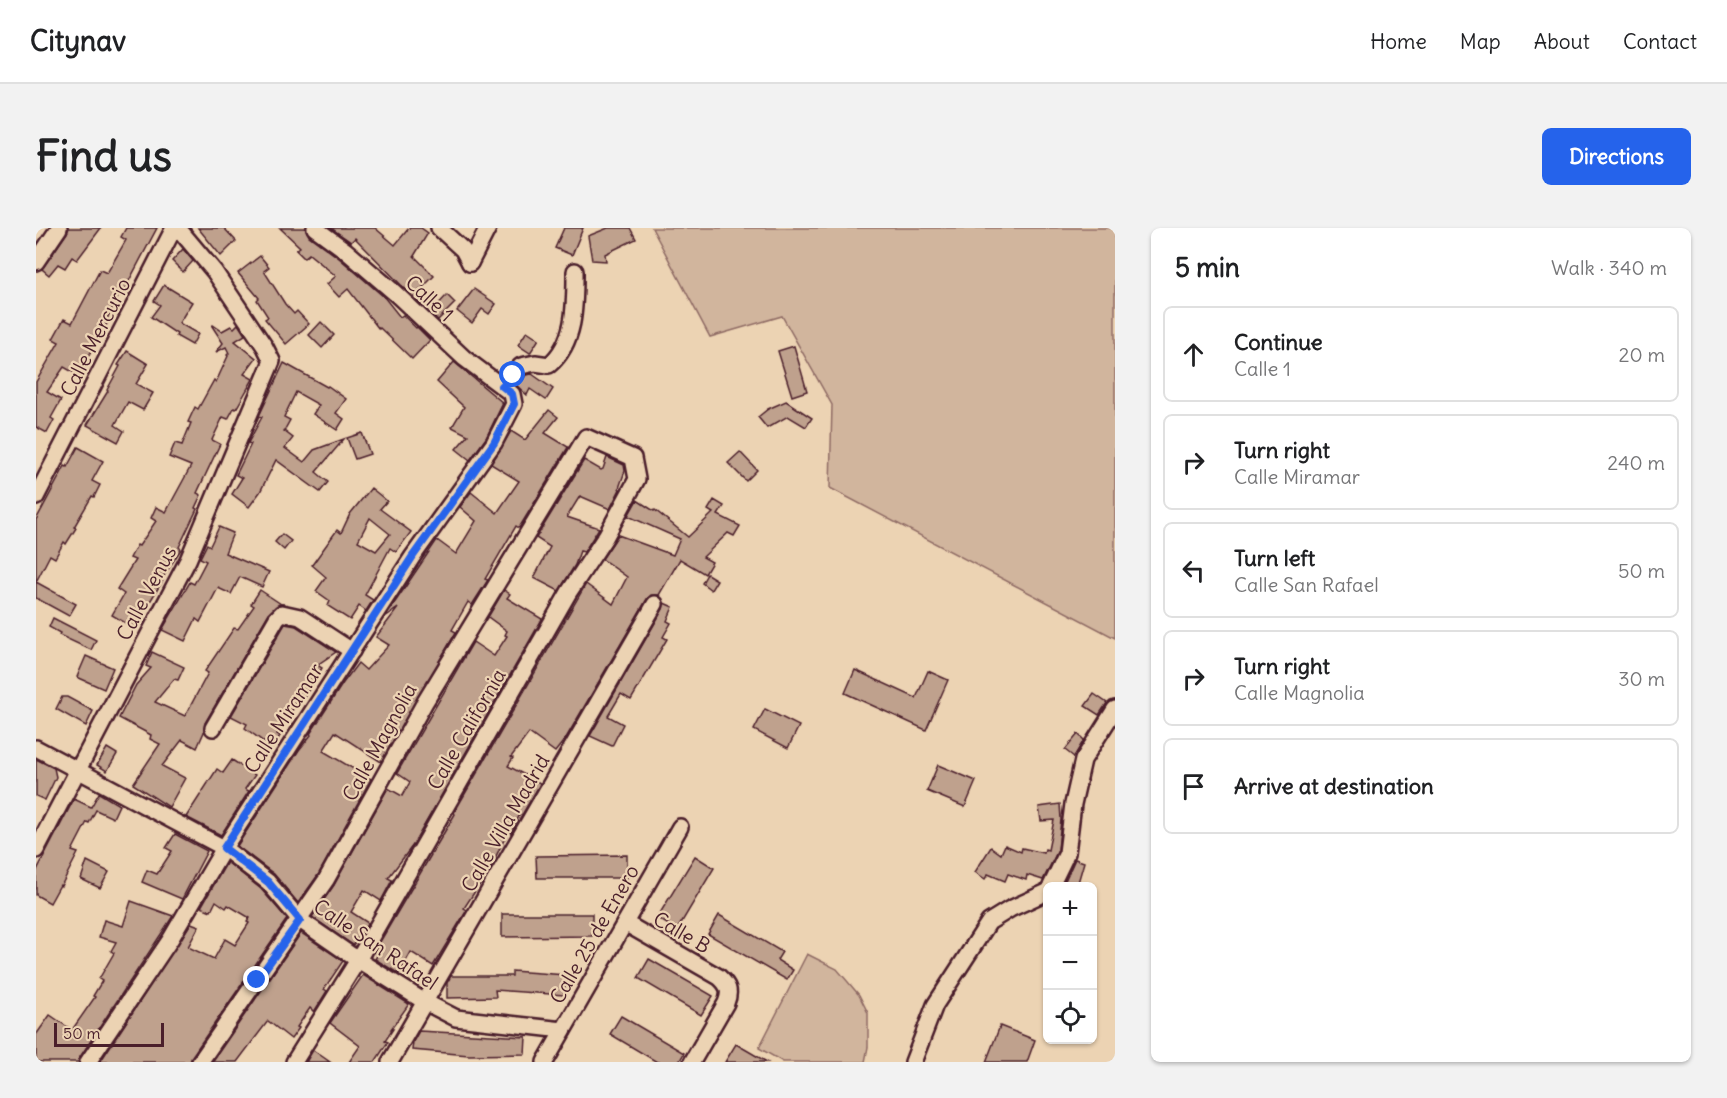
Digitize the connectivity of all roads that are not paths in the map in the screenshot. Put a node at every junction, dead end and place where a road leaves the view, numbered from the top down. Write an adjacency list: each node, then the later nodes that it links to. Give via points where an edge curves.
1 (59, 228): 6 (street)
2 (176, 228): 11 (street, Calle Mercurio); 17 (street, Calle Venus, via 214,271 272,361 188,560)
3 (315, 228): 8 (street, Calle 1)
4 (439, 228): 5 (street, via 463,250 470,263)
5 (488, 228)
6 (36, 262)
7 (574, 271): 8 (street, via 572,327 554,360 549,365 521,366)
8 (502, 386): 9 (street, Calle 1)
9 (515, 400): 13 (street, Calle Miramar, via 494,443 413,556)
10 (586, 437): 23 (street, Calle Magnolia, via 425,702); 25 (street, Calle California, via 633,458 637,478)
11 (36, 497)
12 (655, 604): 26 (street, Calle Villa Madrid)
13 (352, 651): 15 (street, via 306,621 282,613); 19 (street, Calle Miramar)
14 (1115, 709): 21 (street, via 1083,760 1067,853)
15 (213, 728)
16 (36, 748): 17 (street, Calle San Rafael)
17 (77, 771): 19 (street, Calle San Rafael); 20 (street, Calle Venus)
18 (680, 827): 24 (street, Calle 25 de Enero)
19 (224, 848): 23 (street, Calle San Rafael, via 268,882); 28 (street, Calle Miramar, via 170,940)
20 (36, 850)
21 (1053, 882)
22 (1043, 894): 34 (street, via 989,922 935,1005)
23 (300, 920): 25 (street, Calle San Rafael); 29 (street, Calle Magnolia)
24 (625, 923): 27 (street, Calle 25 de Enero); 33 (street, Calle B, via 727,985 729,994)
25 (358, 960): 26 (street, Calle San Rafael); 30 (street, Calle California)
26 (424, 1002): 27 (street, Calle San Rafael, via 456,1018); 31 (street, Calle Villa Madrid)
27 (563, 1030): 32 (street, Calle 25 de Enero)
28 (88, 1062)
29 (200, 1062)
30 (294, 1062)
31 (390, 1062)
32 (545, 1062)
33 (692, 1062)
34 (913, 1062)

